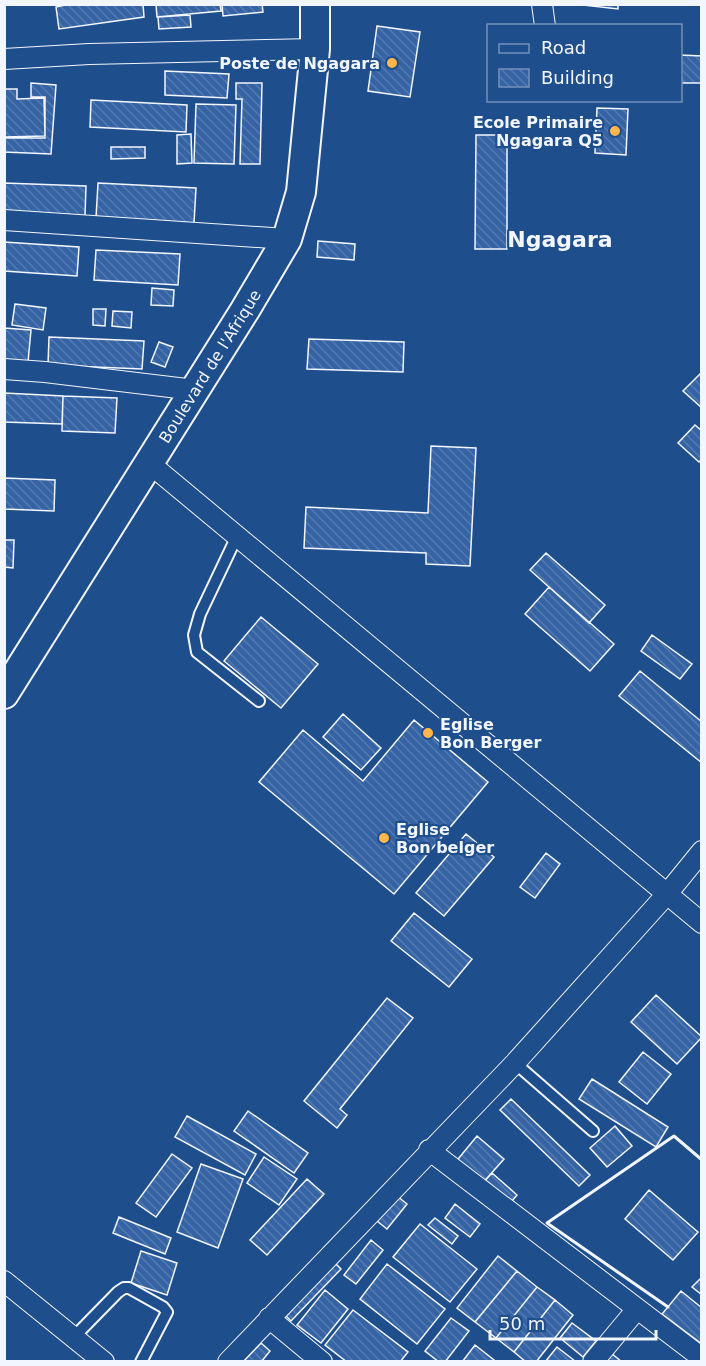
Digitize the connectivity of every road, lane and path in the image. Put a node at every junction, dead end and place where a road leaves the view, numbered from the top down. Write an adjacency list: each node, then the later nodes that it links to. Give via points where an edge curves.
1 (315, 4): 4 (street, Boulevard de l'Afrique)
2 (542, 4): 3 (street)
3 (545, 24)
4 (315, 49): 5 (street); 7 (street, Boulevard de l'Afrique, via 301,192)
5 (4, 59)
6 (4, 220): 7 (street)
7 (287, 239): 9 (street, Boulevard de l'Afrique)
8 (4, 369): 9 (street)
9 (195, 390): 10 (street, Boulevard de l'Afrique)
10 (149, 463): 11 (street); 12 (street, Boulevard de l'Afrique)
11 (237, 536): 13 (lane, via 194,635 197,652); 15 (street)
12 (6, 689)
13 (259, 701)
14 (702, 851): 15 (street)
15 (667, 894): 16 (street); 17 (street)
16 (702, 923)
17 (515, 1063): 18 (lane); 19 (street)
18 (594, 1131)
19 (429, 1150): 21 (street); 22 (street)
20 (4, 1281): 23 (street)
21 (637, 1309): 24 (street); 29 (street)
22 (269, 1318): 27 (street); 28 (street)
23 (74, 1337): 25 (street); 26 (lane, via 118,1292 129,1288 166,1312)
24 (702, 1358)
25 (104, 1362)
26 (141, 1362)
27 (228, 1362)
28 (322, 1362)
29 (593, 1362)

